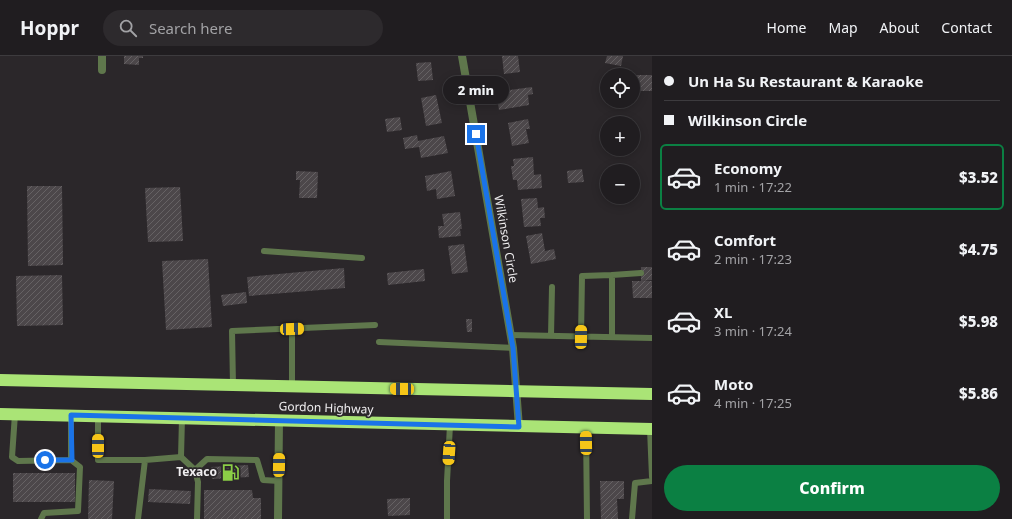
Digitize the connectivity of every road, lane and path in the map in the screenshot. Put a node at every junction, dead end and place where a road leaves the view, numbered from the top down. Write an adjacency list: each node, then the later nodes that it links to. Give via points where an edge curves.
1 (102, 56): 3 (street)
2 (462, 56): 11 (street, Wilkinson Circle)
3 (102, 70)
4 (264, 251): 5 (lane)
5 (362, 258)
6 (641, 274): 7 (lane)
7 (612, 275): 13 (lane, via 582,276); 14 (lane)
8 (552, 287): 12 (lane)
9 (376, 325): 10 (lane)
10 (292, 329): 19 (lane, via 232,331); 20 (lane)
11 (511, 335): 12 (lane); 17 (street, Wilkinson Circle)
12 (551, 336): 13 (lane)
13 (581, 337): 14 (lane)
14 (612, 337): 15 (lane)
15 (652, 338)
16 (379, 342): 17 (lane)
17 (513, 348): 21 (street, Wilkinson Circle)
18 (0, 380): 19 (highway, Gordon Highway)
19 (233, 385): 20 (highway, Gordon Highway)
20 (292, 387): 21 (highway, Gordon Highway)
21 (516, 391): 22 (highway, Gordon Highway); 30 (street, Wilkinson Circle)
22 (652, 394)
23 (0, 414): 24 (highway, Gordon Highway)
24 (15, 414): 25 (highway, Gordon Highway); 34 (lane, via 12,456 18,461)
25 (71, 415): 26 (highway, Gordon Highway); 34 (lane)
26 (98, 416): 27 (highway, Gordon Highway); 35 (lane, via 98,460)
27 (182, 418): 28 (highway, Gordon Highway); 33 (lane)
28 (279, 420): 29 (highway, Gordon Highway); 38 (street)
29 (450, 425): 30 (highway, Gordon Highway); 44 (lane)
30 (519, 427): 31 (highway, Gordon Highway)
31 (586, 428): 32 (highway, Gordon Highway); 45 (lane)
32 (651, 429): 37 (lane)
33 (181, 458): 35 (lane); 36 (lane)
34 (72, 460): 40 (lane, via 80,468 78,511 44,513)
35 (145, 460): 41 (lane)
36 (195, 470): 38 (lane, via 207,459 257,460 264,480); 42 (lane, via 198,482)
37 (652, 477)
38 (279, 481): 43 (street)
39 (652, 481): 46 (lane, via 635,483)
40 (41, 519)
41 (138, 519)
42 (197, 519)
43 (278, 519)
44 (447, 519)
45 (587, 519)
46 (632, 519)

